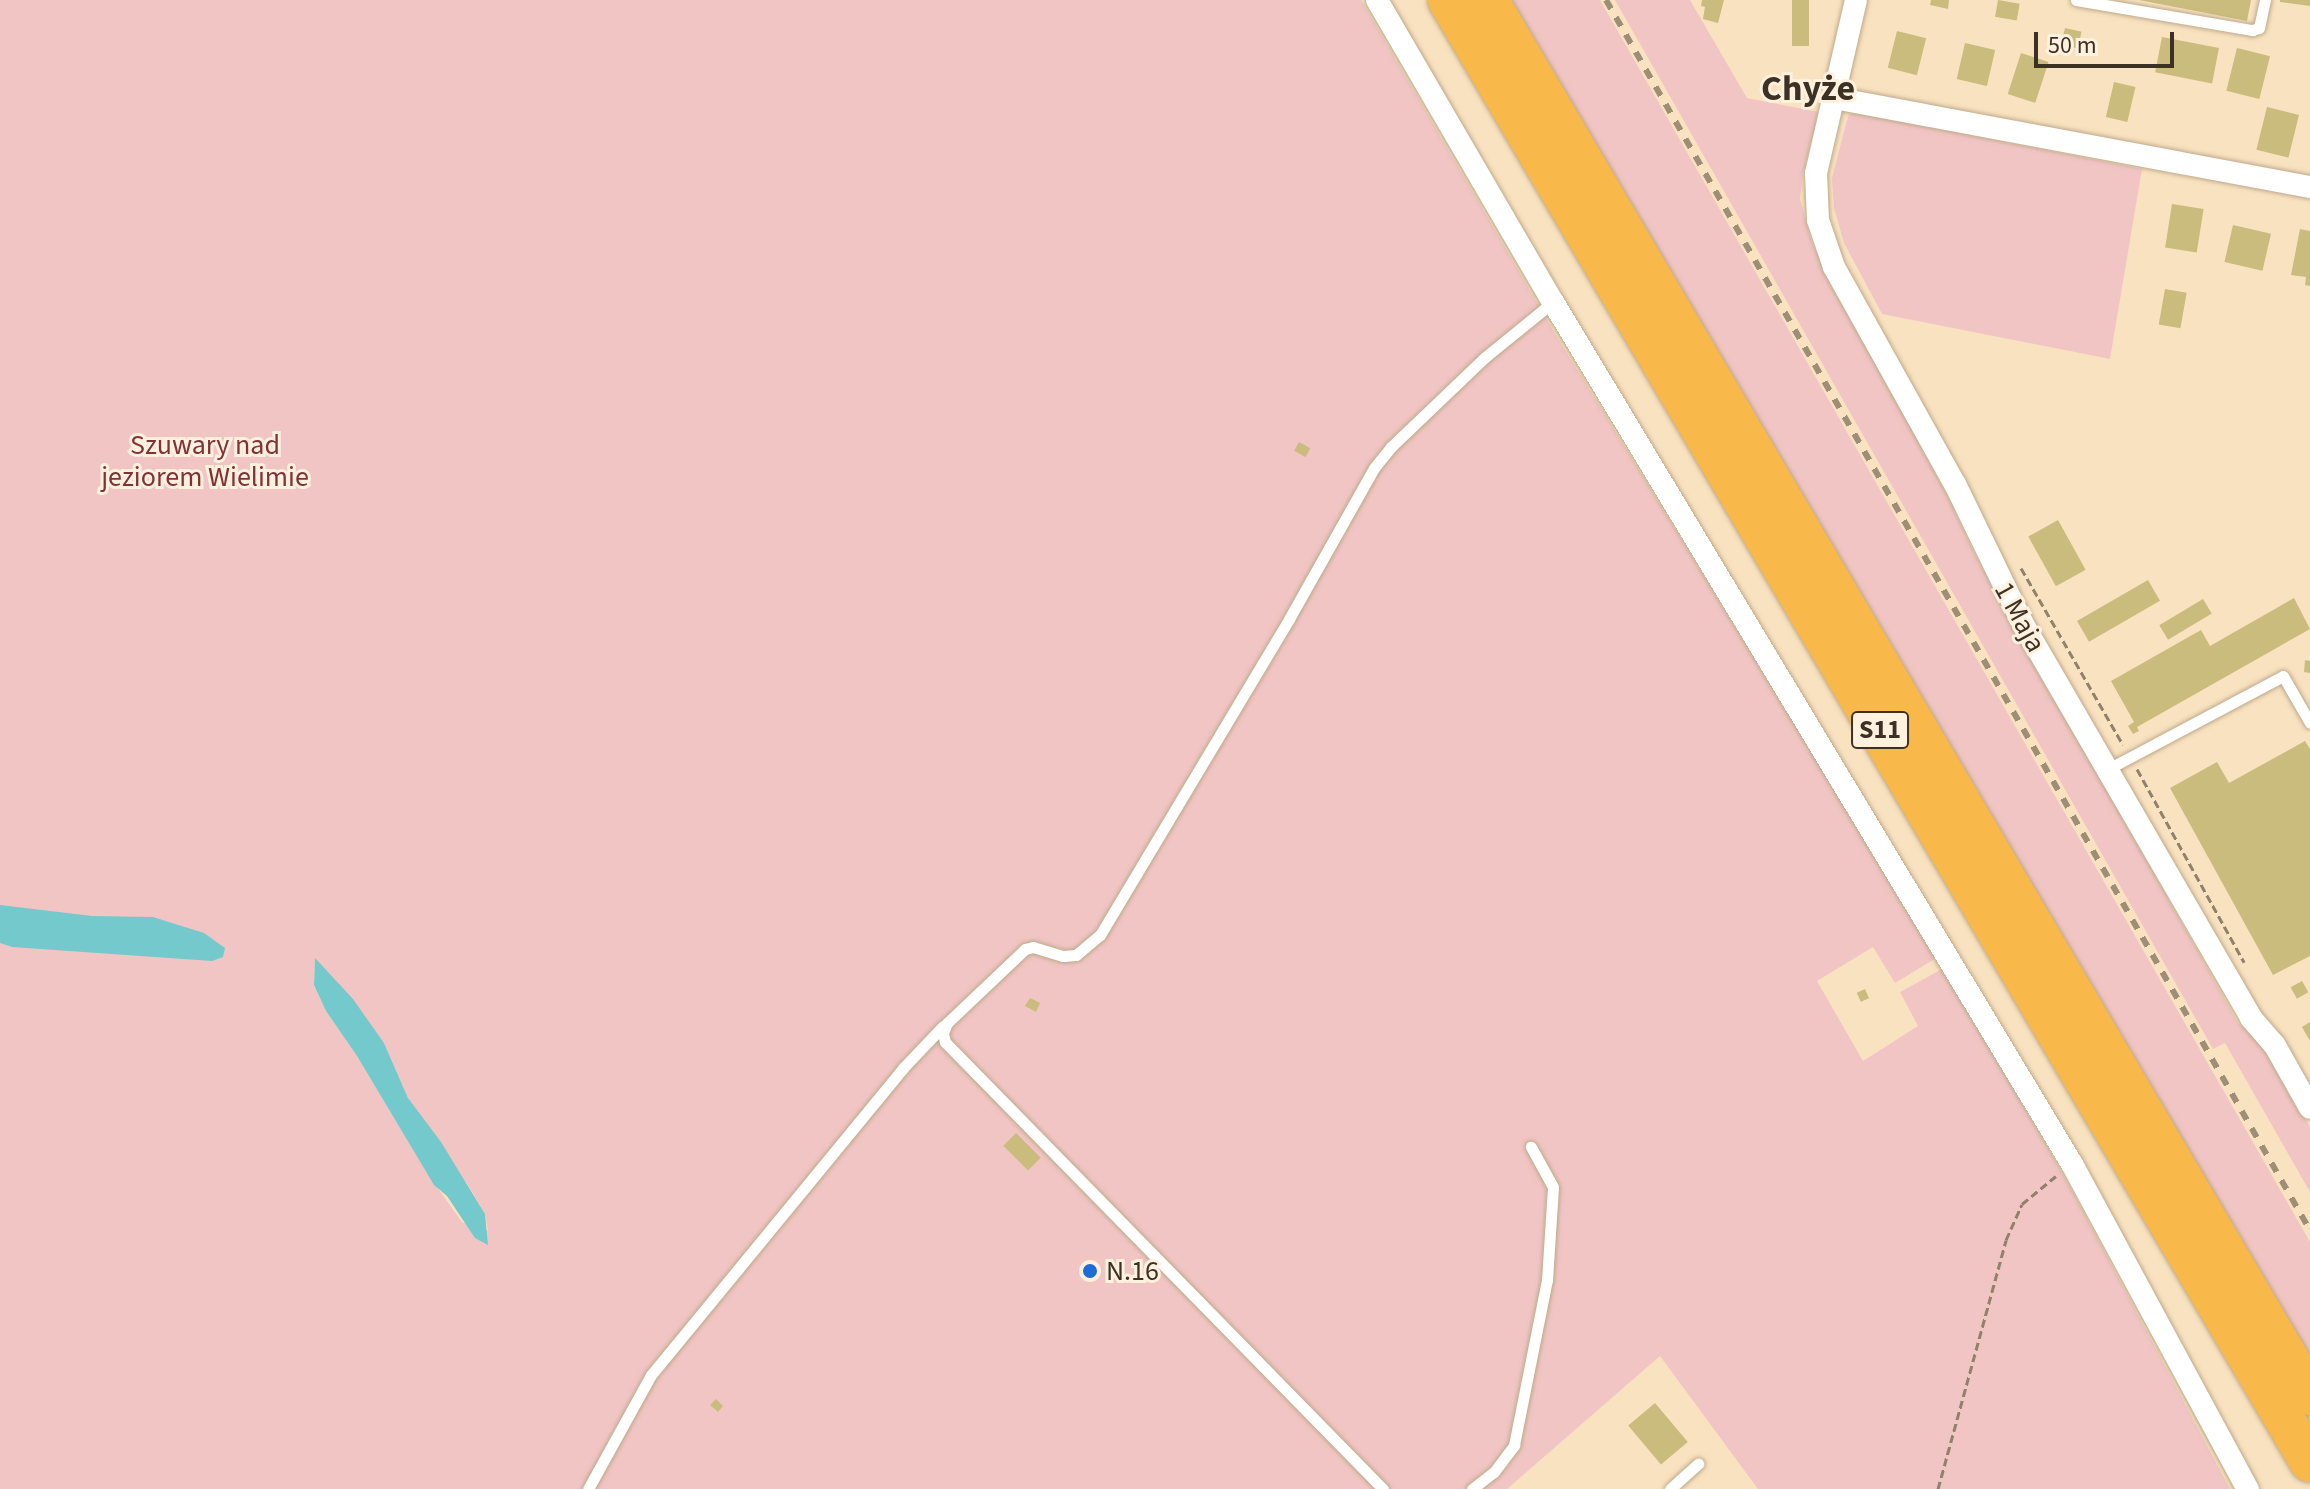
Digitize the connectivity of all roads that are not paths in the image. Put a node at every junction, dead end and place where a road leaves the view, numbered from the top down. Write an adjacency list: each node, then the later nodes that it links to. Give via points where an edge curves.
1 (1377, 0): 9 (street)
2 (1448, 0): 16 (highway, S11)
3 (1488, 0): 15 (highway, S11)
4 (1856, 0): 7 (street, 1 Maja)
5 (2076, 0): 6 (lane, via 2252,30 2259,28)
6 (2265, 0)
7 (1834, 98): 8 (street); 11 (street, 1 Maja, via 1815,197 1834,267 1955,484 2023,624)
8 (2310, 187)
9 (1553, 302): 12 (lane, via 1484,358 1374,468 1100,935 1076,955 1025,949); 22 (street, via 2072,1164)
10 (2310, 723): 11 (lane, via 2283,676)
11 (2108, 769): 13 (street, 1 Maja, via 2251,1018 2274,1044)
12 (947, 1023): 18 (lane, via 903,1068 651,1375); 19 (lane, via 945,1042)
13 (2310, 1108)
14 (1531, 1147): 20 (lane, via 1553,1187 1547,1280 1514,1445 1494,1472)
15 (2310, 1395)
16 (2310, 1462)
17 (1698, 1464): 21 (lane)
18 (588, 1489)
19 (1383, 1489)
20 (1472, 1489)
21 (1670, 1489)
22 (2248, 1489)

